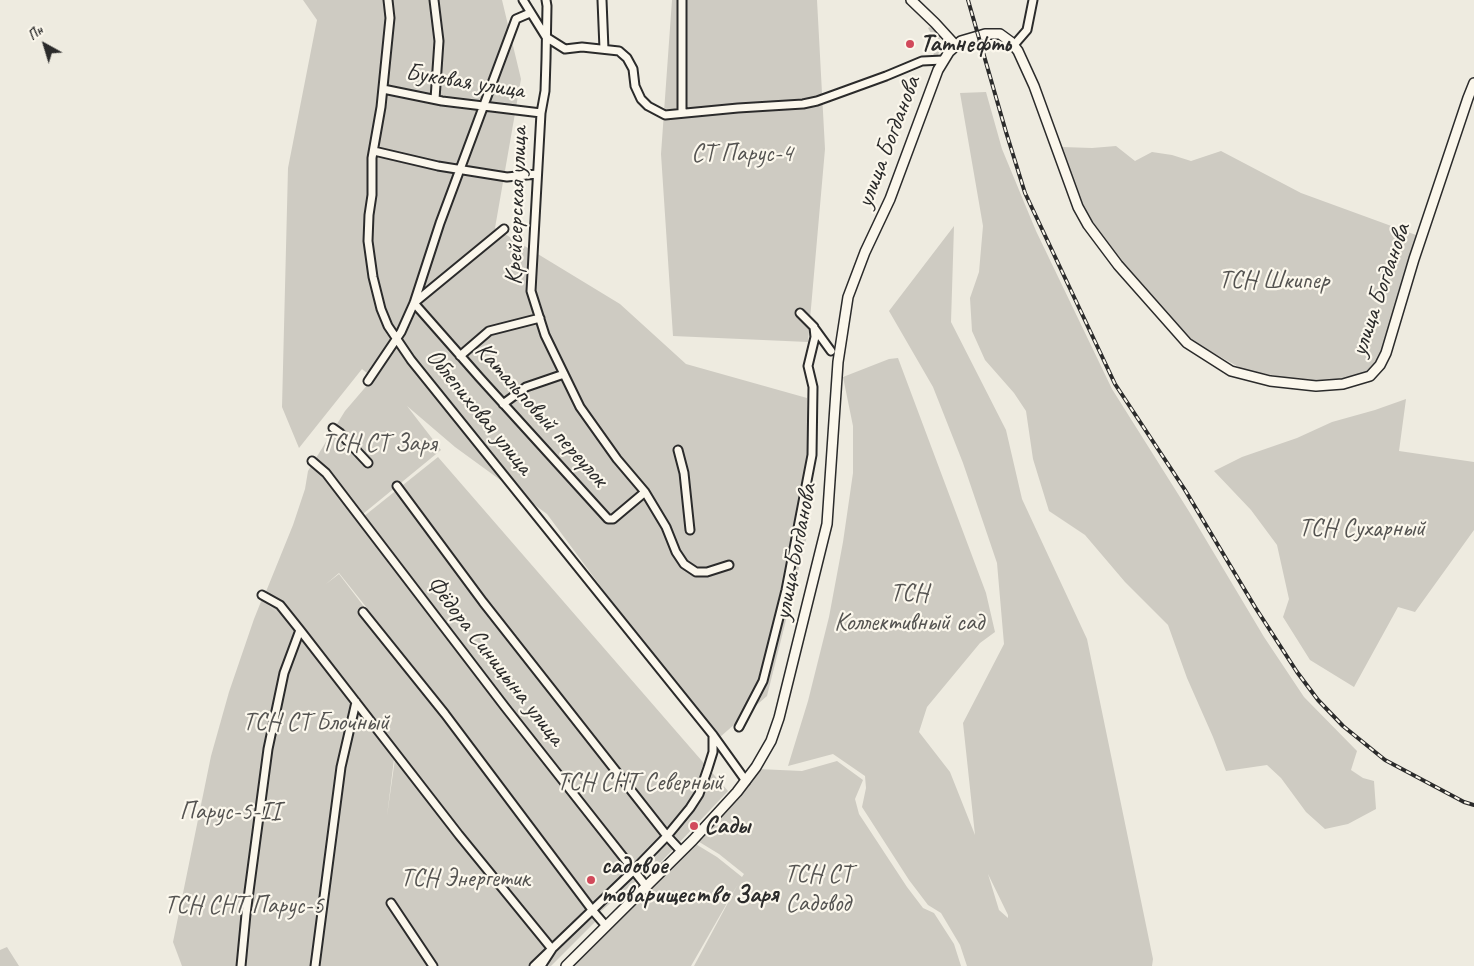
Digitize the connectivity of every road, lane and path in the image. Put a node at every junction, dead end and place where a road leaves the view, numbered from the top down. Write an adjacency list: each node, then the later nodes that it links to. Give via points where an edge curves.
1 (388, 0): 16 (street, Облепиховая улица, via 390,18)
2 (434, 0): 17 (street, via 439,41)
3 (523, 0): 9 (street)
4 (546, 0): 10 (street, Крейсерская улица)
5 (602, 0): 13 (street)
6 (682, 0): 20 (street)
7 (911, 0): 12 (main road)
8 (1034, 0): 11 (street, via 1027,30)
9 (530, 13): 10 (street); 18 (street, via 516,19)
10 (546, 37): 13 (street, via 565,48); 19 (street, Крейсерская улица, via 545,91)
11 (1014, 45): 12 (main road, улица Богданова, via 1004,36 994,33 968,38); 15 (main road, улица Богданова, via 1044,110 1078,207 1118,265 1187,343 1207,357 1250,378 1290,384 1343,384 1370,376 1380,365)
12 (956, 46): 14 (main road, улица Богданова)
13 (604, 49): 20 (street, via 619,51 627,58 633,69 635,86 648,106 665,115)
14 (943, 60): 20 (street, via 922,61 803,104); 49 (main road, улица Богданова, via 890,199 864,252 848,297 838,362 829,504 823,542 779,718 771,741)
15 (1474, 83)
16 (383, 89): 17 (street, Буковая улица); 21 (street, Облепиховая улица)
17 (435, 99): 18 (street, Буковая улица)
18 (482, 107): 19 (street, Буковая улица); 22 (street)
19 (541, 113): 23 (street, Крейсерская улица)
20 (682, 113)
21 (374, 151): 22 (street); 29 (street, Облепиховая улица, via 368,240 381,309)
22 (459, 170): 23 (street, via 507,177); 25 (street)
23 (537, 174): 27 (street, Крейсерская улица, via 531,291)
24 (504, 229): 25 (street)
25 (414, 303): 29 (street); 31 (street, Катальповый переулок)
26 (800, 312): 28 (street)
27 (540, 318): 31 (street, via 489,331); 32 (street, Крейсерская улица)
28 (814, 327): 30 (street); 47 (street, via 815,337 808,366 813,387 812,455 799,525 764,681)
29 (396, 339): 33 (street); 48 (street, Облепиховая улица)
30 (831, 351)
31 (460, 356): 34 (street, Катальповый переулок)
32 (564, 374): 34 (street, via 526,387); 40 (street, Крейсерская улица, via 580,406)
33 (368, 381)
34 (503, 404): 40 (street, Катальповый переулок, via 608,519 613,519)
35 (333, 428): 38 (street)
36 (678, 450): 41 (street, via 684,473)
37 (312, 462): 52 (street, Фёдора Синицына улица, via 326,473)
38 (368, 463)
39 (397, 486): 50 (street, via 483,602)
40 (645, 492): 42 (street, Крейсерская улица, via 684,564 696,572)
41 (690, 530)
42 (729, 565)
43 (262, 596): 45 (street, via 280,605)
44 (363, 612): 55 (street, via 451,722)
45 (300, 630): 46 (street); 58 (street, via 284,673 268,749)
46 (356, 702): 57 (street); 59 (street, via 341,767)
47 (739, 727)
48 (713, 735): 49 (street, Облепиховая улица); 50 (street, via 713,752 699,794)
49 (746, 781): 51 (main road, улица Богданова)
50 (667, 836): 51 (street); 52 (street)
51 (681, 851): 53 (main road, улица Богданова)
52 (634, 870): 53 (street, Фёдора Синицына улица); 55 (street)
53 (646, 886): 56 (main road, улица Богданова)
54 (391, 903): 60 (street)
55 (593, 911): 56 (street); 57 (street)
56 (606, 926): 63 (main road, улица Богданова)
57 (552, 949): 61 (street); 62 (street)
58 (241, 966)
59 (315, 966)
60 (432, 966)
61 (534, 966)
62 (541, 966)
63 (566, 966)

